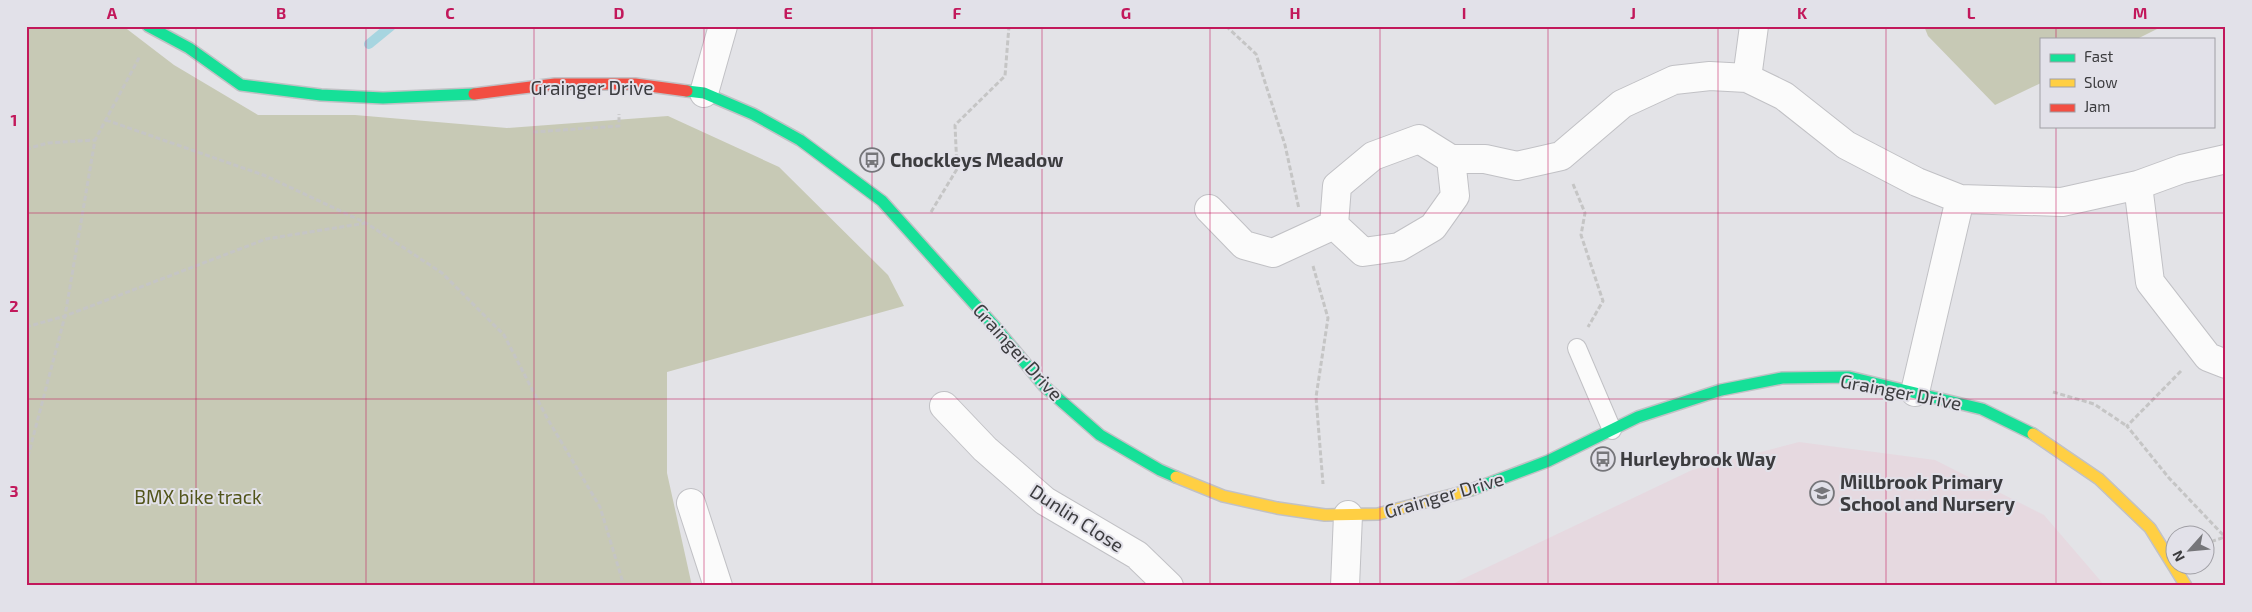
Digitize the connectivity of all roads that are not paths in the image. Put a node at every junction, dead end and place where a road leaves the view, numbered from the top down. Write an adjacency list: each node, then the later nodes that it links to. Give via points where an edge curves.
1 (148, 26): 5 (street, Grainger Drive, via 189,48 240,85 321,95 447,96 555,84 635,84)
2 (723, 26): 5 (street)
3 (1754, 26): 4 (street)
4 (1746, 78): 6 (street, via 1710,76 1674,80 1622,104 1561,156 1517,166 1485,159); 9 (street, via 1784,96 1846,145 1917,182)
5 (704, 93): 18 (street, Grainger Drive, via 753,114 814,149 882,201 1044,386 1100,435 1160,470 1223,496 1278,508)
6 (1450, 159): 11 (street, via 1419,140 1373,156 1337,186); 11 (street, via 1454,196 1433,227 1399,247 1363,252)
7 (2226, 159): 8 (street, via 2182,169)
8 (2138, 186): 9 (street, via 2062,202); 13 (street, via 2150,282 2208,357)
9 (1960, 199): 14 (street)
10 (1209, 209): 11 (street, via 1244,245 1273,253)
11 (1334, 225)
12 (1577, 348): 16 (lane)
13 (2226, 364)
14 (1915, 392): 16 (street, Grainger Drive, via 1849,377 1782,378 1720,390 1638,417); 22 (street, Grainger Drive, via 1982,408 2040,438 2099,479 2150,528)
15 (944, 406): 20 (street, Dunlin Close, via 985,449 1045,501 1137,555)
16 (1612, 430): 18 (street, Grainger Drive, via 1488,485 1411,507 1378,514)
17 (691, 503): 19 (street)
18 (1348, 515): 21 (street)
19 (718, 586)
20 (1169, 586)
21 (1345, 586)
22 (2186, 586)

